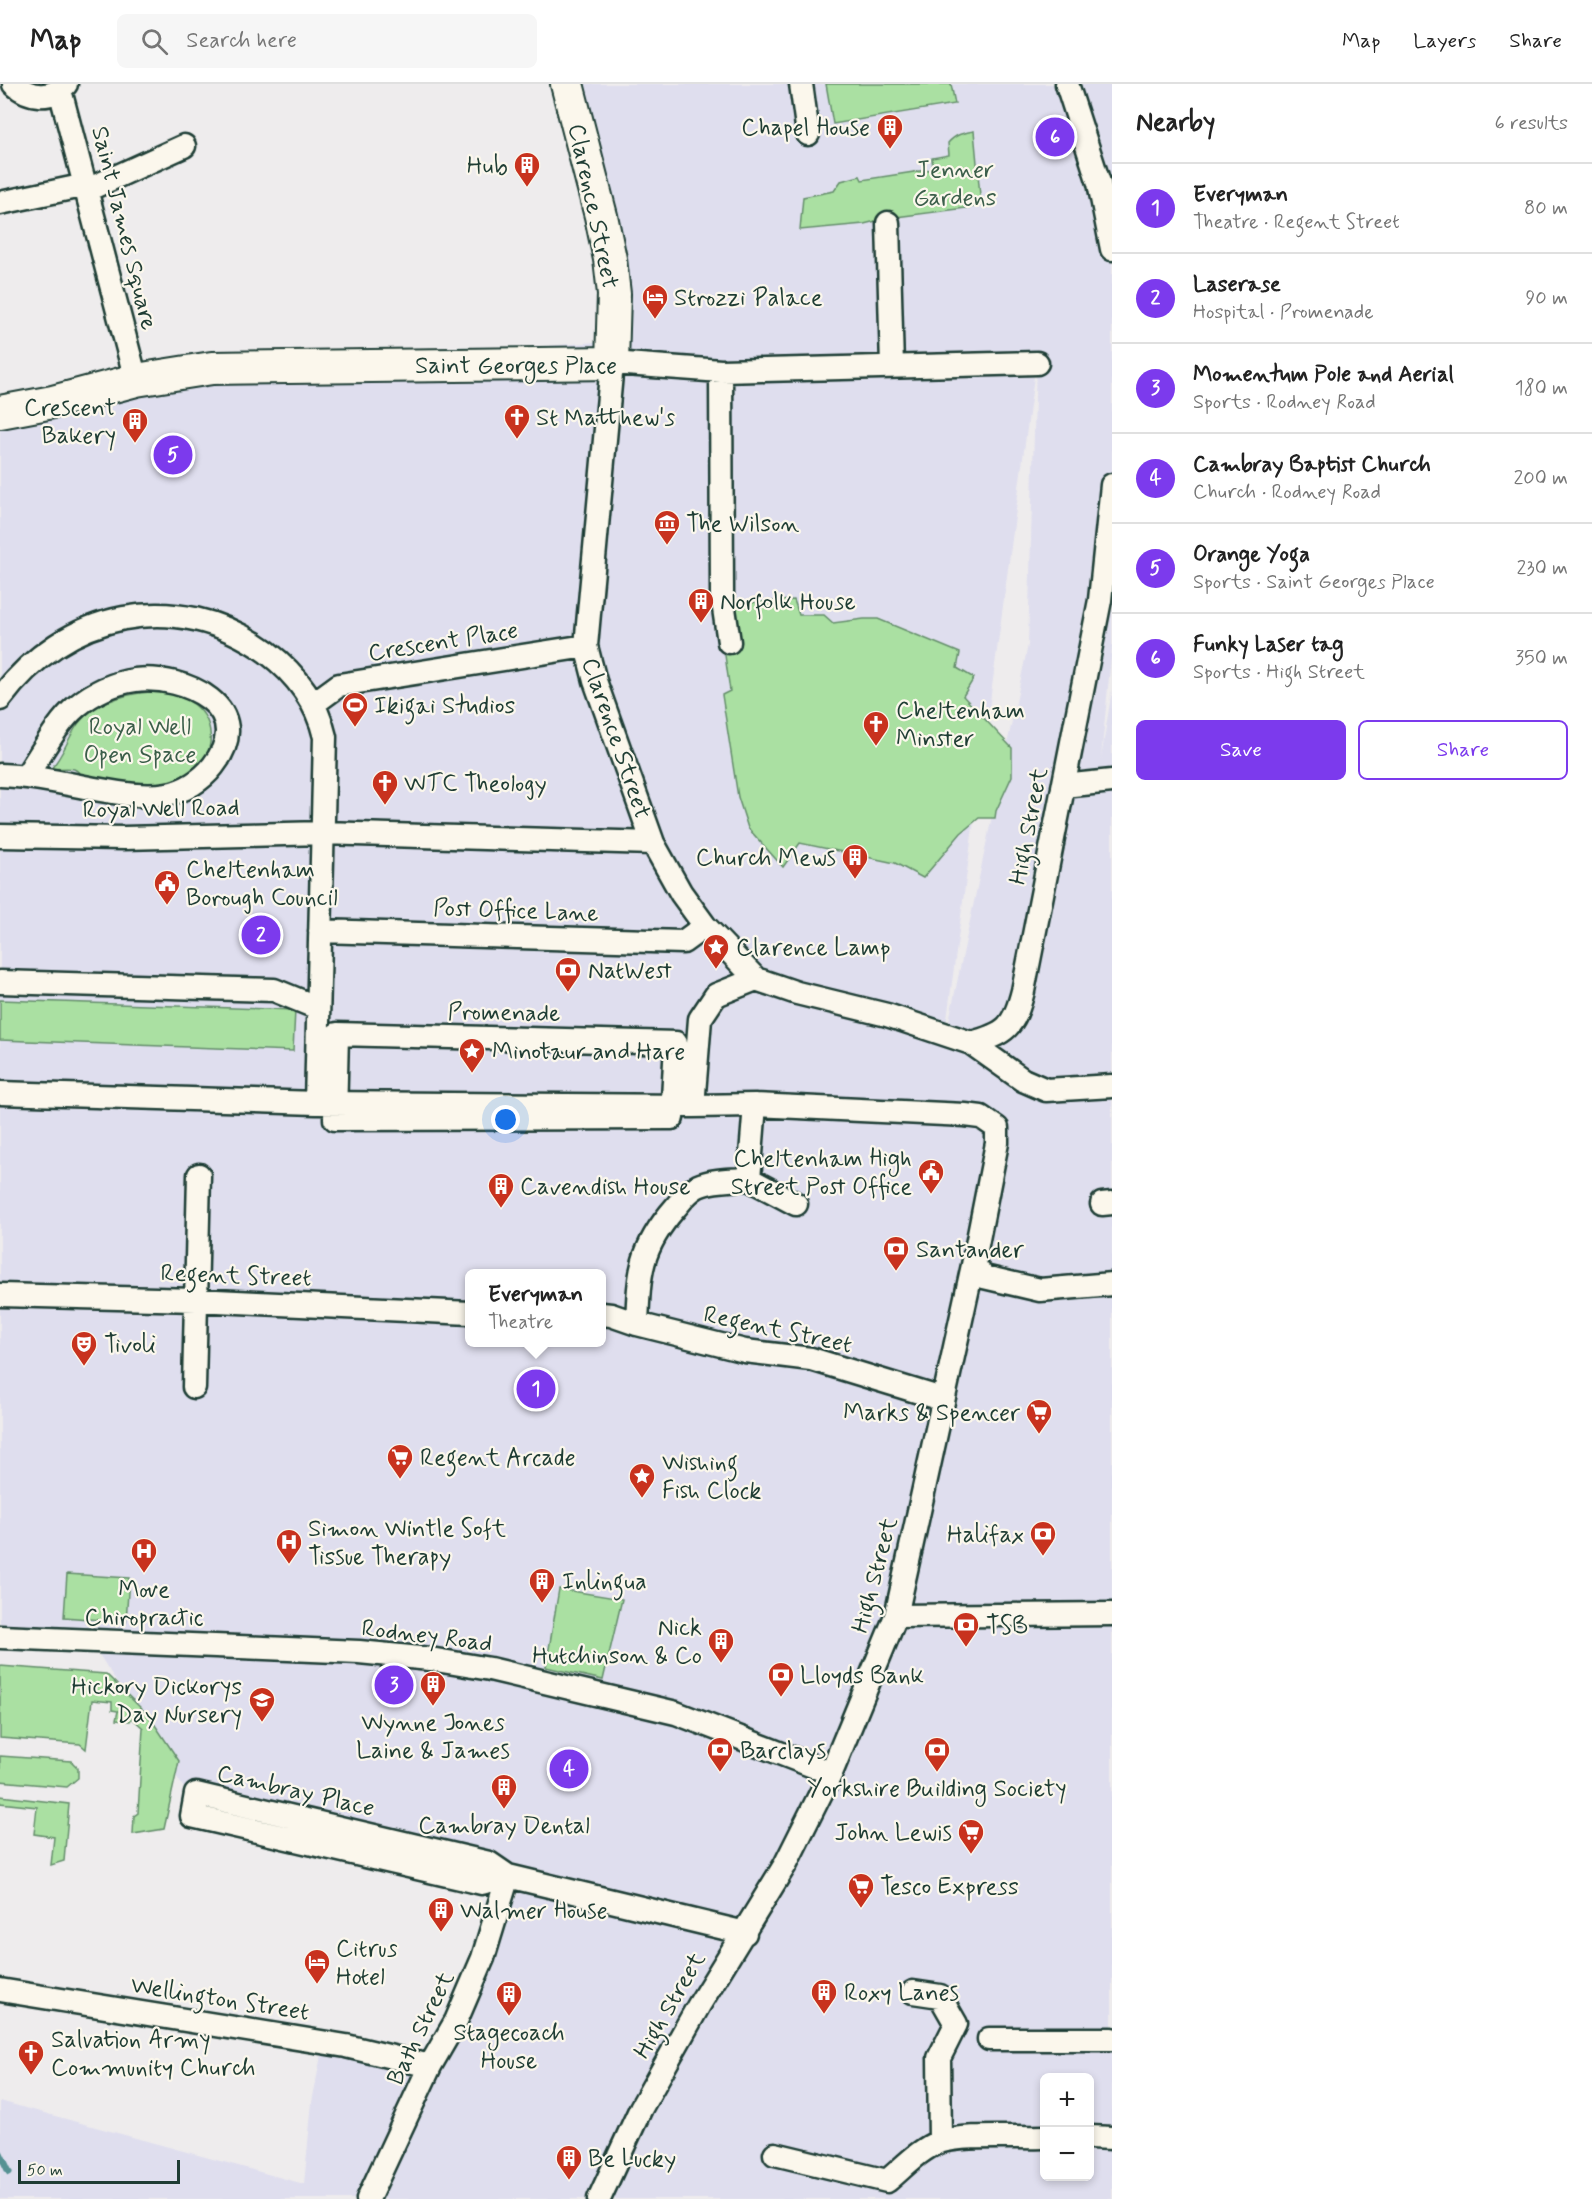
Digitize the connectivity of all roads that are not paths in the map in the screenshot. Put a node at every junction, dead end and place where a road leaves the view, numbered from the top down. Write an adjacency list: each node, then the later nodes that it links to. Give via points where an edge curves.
1 (14, 84): 5 (street, via 36,95 49,95)
2 (567, 84): 12 (street, Clarence Street, via 610,259 614,294)
3 (801, 84): 6 (street)
4 (1067, 84): 11 (street, via 1099,183)
5 (63, 87): 8 (street, Saint James Square)
6 (808, 134)
7 (184, 146): 8 (street)
8 (87, 188): 9 (street); 16 (street, Saint James Square)
9 (0, 203)
10 (888, 223): 14 (street)
11 (1112, 249)
12 (612, 363): 15 (street, Saint Georges Place); 16 (street, Saint Georges Place, via 212,368); 20 (street, Clarence Street)
13 (1037, 363): 14 (street, Saint Georges Place)
14 (892, 366): 15 (street, Saint Georges Place)
15 (721, 371): 19 (street, via 722,595)
16 (136, 380): 17 (street, Saint Georges Place)
17 (0, 412)
18 (1112, 485): 26 (street, High Street, via 1101,600)
19 (729, 642)
20 (586, 646): 22 (street, Crescent Place, via 339,686); 29 (street, Clarence Street)
21 (0, 699): 22 (street, via 27,667 63,640 105,622 150,615 194,619 237,634 283,666)
22 (313, 704): 27 (street, via 325,737)
23 (0, 775): 24 (street)
24 (26, 776): 24 (street, via 76,707 119,683 151,679 186,686 212,700 226,723 225,745 214,764 199,780 170,794 117,793)
25 (1112, 781): 26 (street)
26 (1063, 786): 35 (street, High Street, via 1018,1011 1002,1033)
27 (323, 833): 28 (street, Royal Well Road, via 124,838); 29 (street, Royal Well Road); 31 (street)
28 (0, 836)
29 (653, 843): 30 (street, Clarence Street)
30 (705, 926): 31 (street, Post Office Lane, via 683,942); 32 (street, Clarence Street)
31 (320, 931): 34 (street)
32 (756, 979): 35 (street, Clarence Street); 39 (street, via 716,995 700,1019)
33 (0, 982): 34 (street, via 274,990)
34 (318, 1008): 38 (street)
35 (971, 1042): 36 (street, Clarence Street, via 1023,1080 1046,1090)
36 (1112, 1086)
37 (0, 1093): 38 (street)
38 (326, 1103): 39 (street); 39 (street, Promenade, via 337,1034 676,1043)
39 (682, 1106): 40 (street)
40 (754, 1114): 42 (street); 44 (street, High Street, via 965,1115 990,1122 997,1128 997,1143)
41 (199, 1175): 47 (street)
42 (749, 1179): 43 (street); 50 (street, via 698,1186 665,1219 641,1266)
43 (796, 1204)
44 (973, 1265): 45 (street, via 984,1277 1040,1290); 52 (street, High Street)
45 (1112, 1284)
46 (0, 1295): 47 (street, Regent Street)
47 (196, 1300): 48 (street, Regent Street); 51 (street)
48 (465, 1313)
49 (606, 1314): 50 (street, Regent Street)
50 (637, 1324): 52 (street, Regent Street, via 745,1351 811,1359)
51 (194, 1387)
52 (942, 1399): 54 (street, High Street)
53 (1112, 1614): 54 (street)
54 (896, 1616): 56 (street, High Street)
55 (0, 1637): 56 (street, Rodney Road, via 293,1648 430,1659 554,1683 676,1713)
56 (831, 1773): 58 (street, High Street, via 785,1865)
57 (508, 1876): 57 (street, Cambray Place, via 482,1882 192,1816 196,1794 489,1863); 58 (street, Cambray Place); 63 (street, Bath Street, via 483,1958 456,2021)
58 (745, 1932): 70 (street, High Street, via 641,2108)
59 (0, 1990): 63 (street, Wellington Street, via 346,2046)
60 (913, 1992): 67 (street, via 940,1996 956,2024 939,2058)
61 (989, 2039): 62 (street)
62 (1112, 2039)
63 (430, 2067): 69 (street, Bath Street)
64 (1094, 2136): 66 (street)
65 (1040, 2137): 67 (street)
66 (1112, 2138)
67 (940, 2141): 68 (street, via 887,2181)
68 (776, 2154)
69 (368, 2199)
70 (599, 2199)

